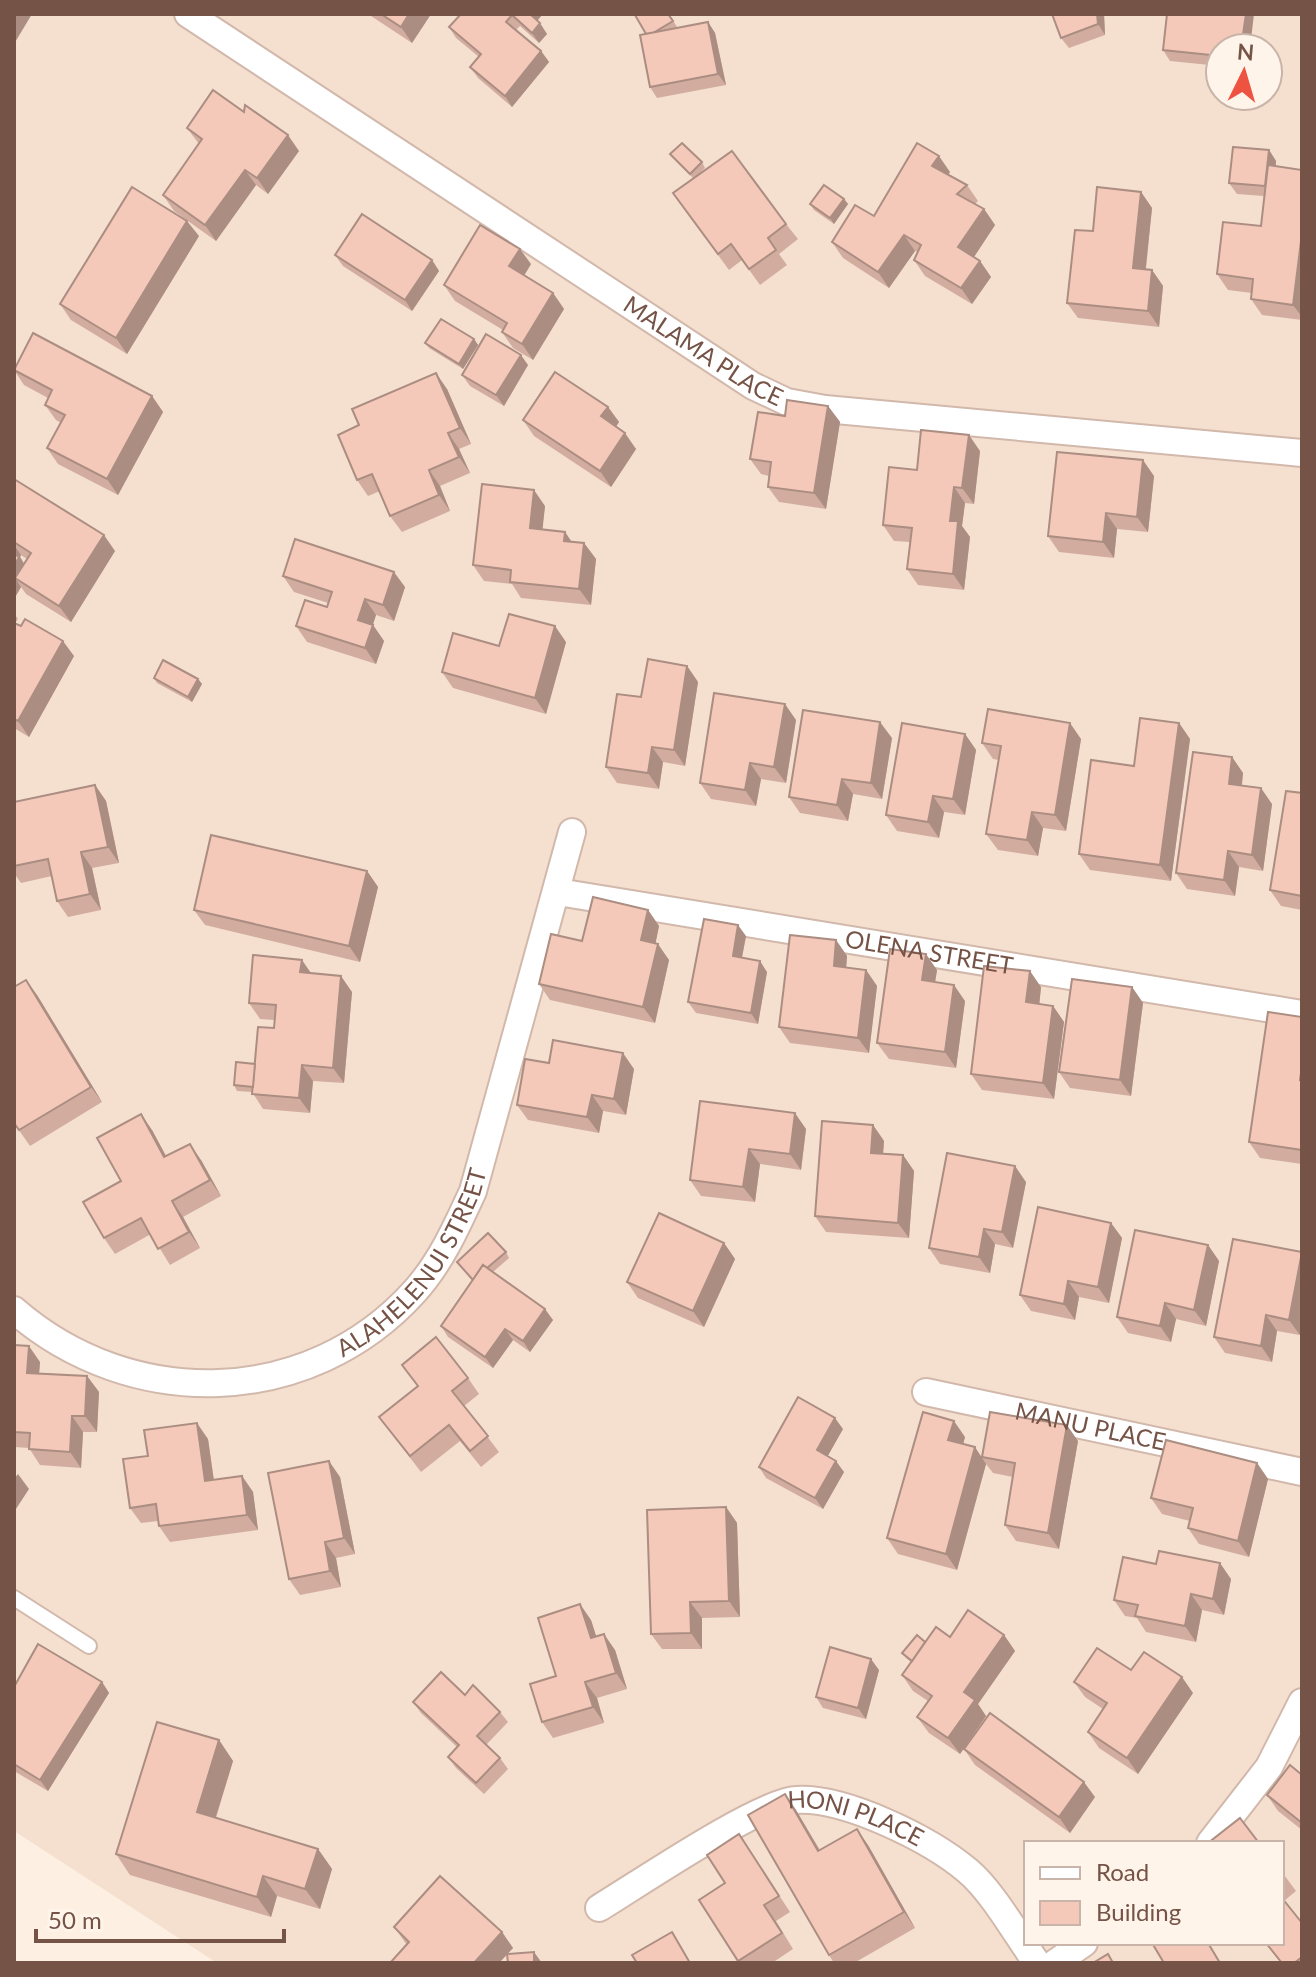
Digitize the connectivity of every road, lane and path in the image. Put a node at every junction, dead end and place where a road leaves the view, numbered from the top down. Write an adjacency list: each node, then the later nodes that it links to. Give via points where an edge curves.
1 (188, 14): 2 (street, MALAMA PLACE, via 753,386 787,402)
2 (1302, 453)
3 (572, 832): 4 (street, ALAHELENUI STREET)
4 (558, 892): 5 (street, OLENA STREET); 6 (street, ALAHELENUI STREET, via 473,1191 432,1268 415,1291 371,1330 321,1360 265,1378 207,1385 149,1379 93,1362 42,1334)
5 (1302, 1014)
6 (14, 1310)
7 (926, 1392): 8 (street, MANU PLACE)
8 (1302, 1472)
9 (14, 1598): 10 (lane)
10 (89, 1646)
11 (1302, 1702): 12 (street, via 1269,1767)
12 (1212, 1841)
13 (599, 1908): 15 (street, HONI PLACE, via 748,1817 794,1800 843,1806 933,1846 970,1872)
14 (1081, 1945): 16 (street)
15 (1037, 1963)
16 (1055, 1963)

